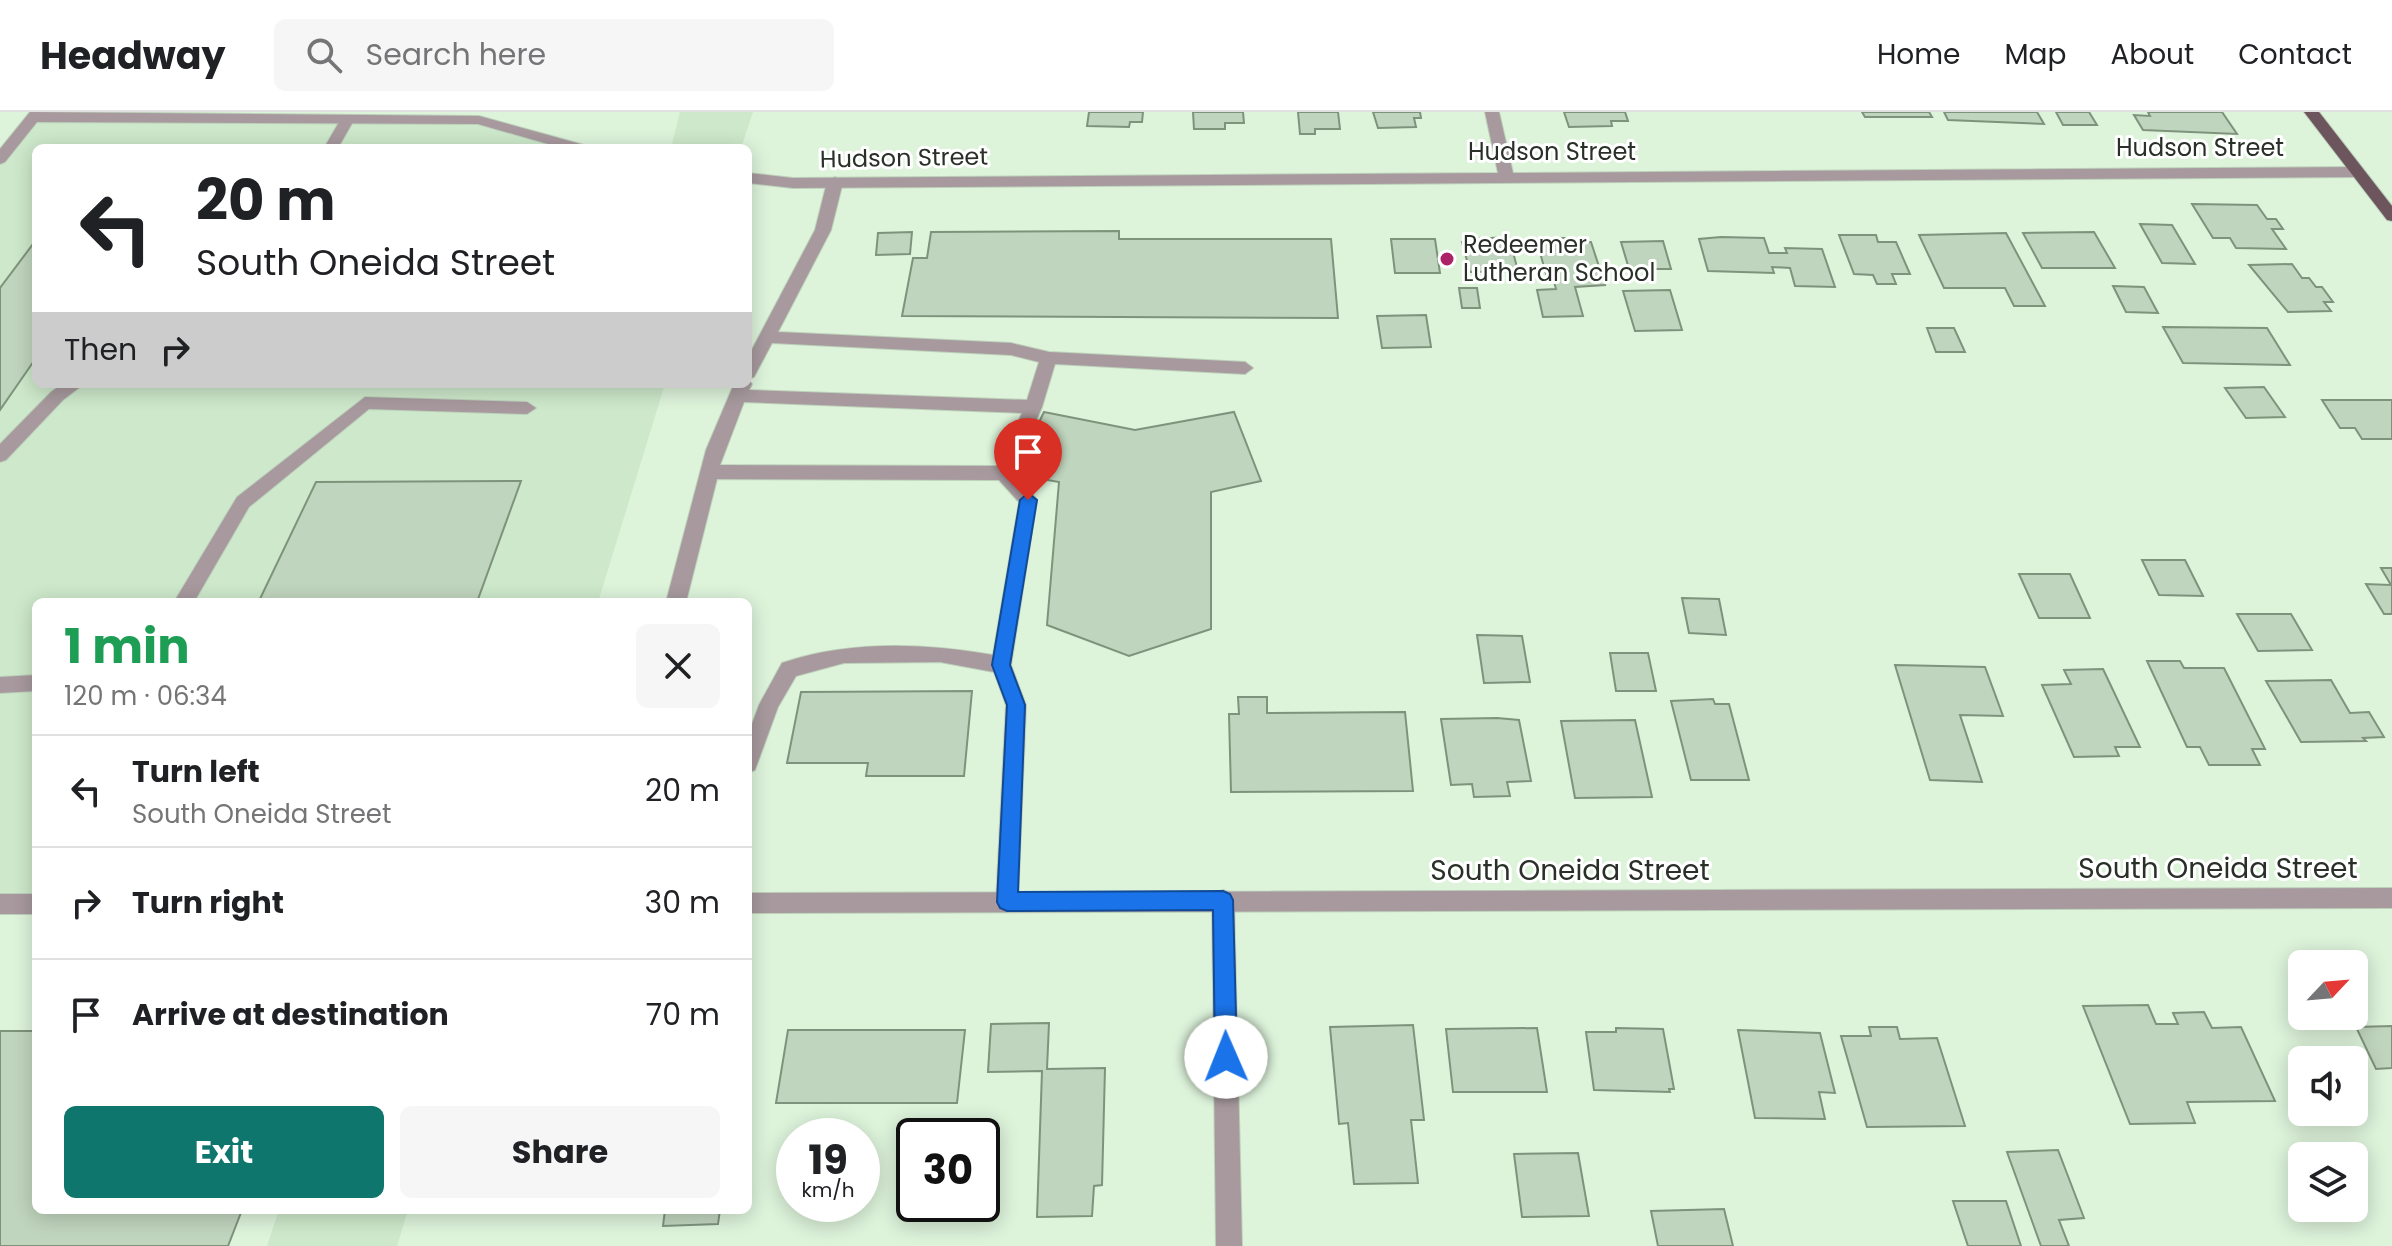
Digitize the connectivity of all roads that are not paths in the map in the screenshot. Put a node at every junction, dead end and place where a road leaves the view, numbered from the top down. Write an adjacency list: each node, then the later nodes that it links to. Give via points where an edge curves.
1 (1492, 112): 9 (street)
2 (2311, 112): 8 (main road)
3 (35, 115): 4 (street); 7 (street)
4 (347, 120): 5 (street); 6 (street, via 479,120)
5 (333, 144)
6 (565, 144)
7 (0, 159)
8 (2357, 172): 9 (street, Hudson Street); 12 (main road)
9 (1506, 176): 11 (street, Hudson Street)
10 (752, 178): 11 (street, Hudson Street)
11 (835, 182): 13 (street, via 823,230)
12 (2392, 216)
13 (765, 337): 14 (street, via 1011,349); 15 (street)
14 (1049, 358): 16 (street); 19 (street)
15 (752, 365)
16 (1245, 368)
17 (69, 388): 21 (street)
18 (741, 390): 19 (street); 22 (street)
19 (1033, 407): 23 (street)
20 (527, 408): 24 (street, via 365,403 243,502)
21 (0, 455)
22 (709, 472): 23 (street); 25 (street)
23 (1004, 473): 26 (street, via 1028,500)
24 (186, 598)
25 (677, 598)
26 (1001, 665): 29 (street, via 940,654 844,655 789,669); 32 (street, via 1016,705)
27 (32, 683): 28 (street)
28 (0, 685)
29 (752, 753)
30 (2392, 898): 31 (street, South Oneida Street)
31 (1223, 900): 32 (street, South Oneida Street); 36 (street)
32 (1007, 902): 33 (street, South Oneida Street)
33 (752, 903)
34 (0, 904): 35 (street)
35 (32, 904)
36 (1229, 1246)

